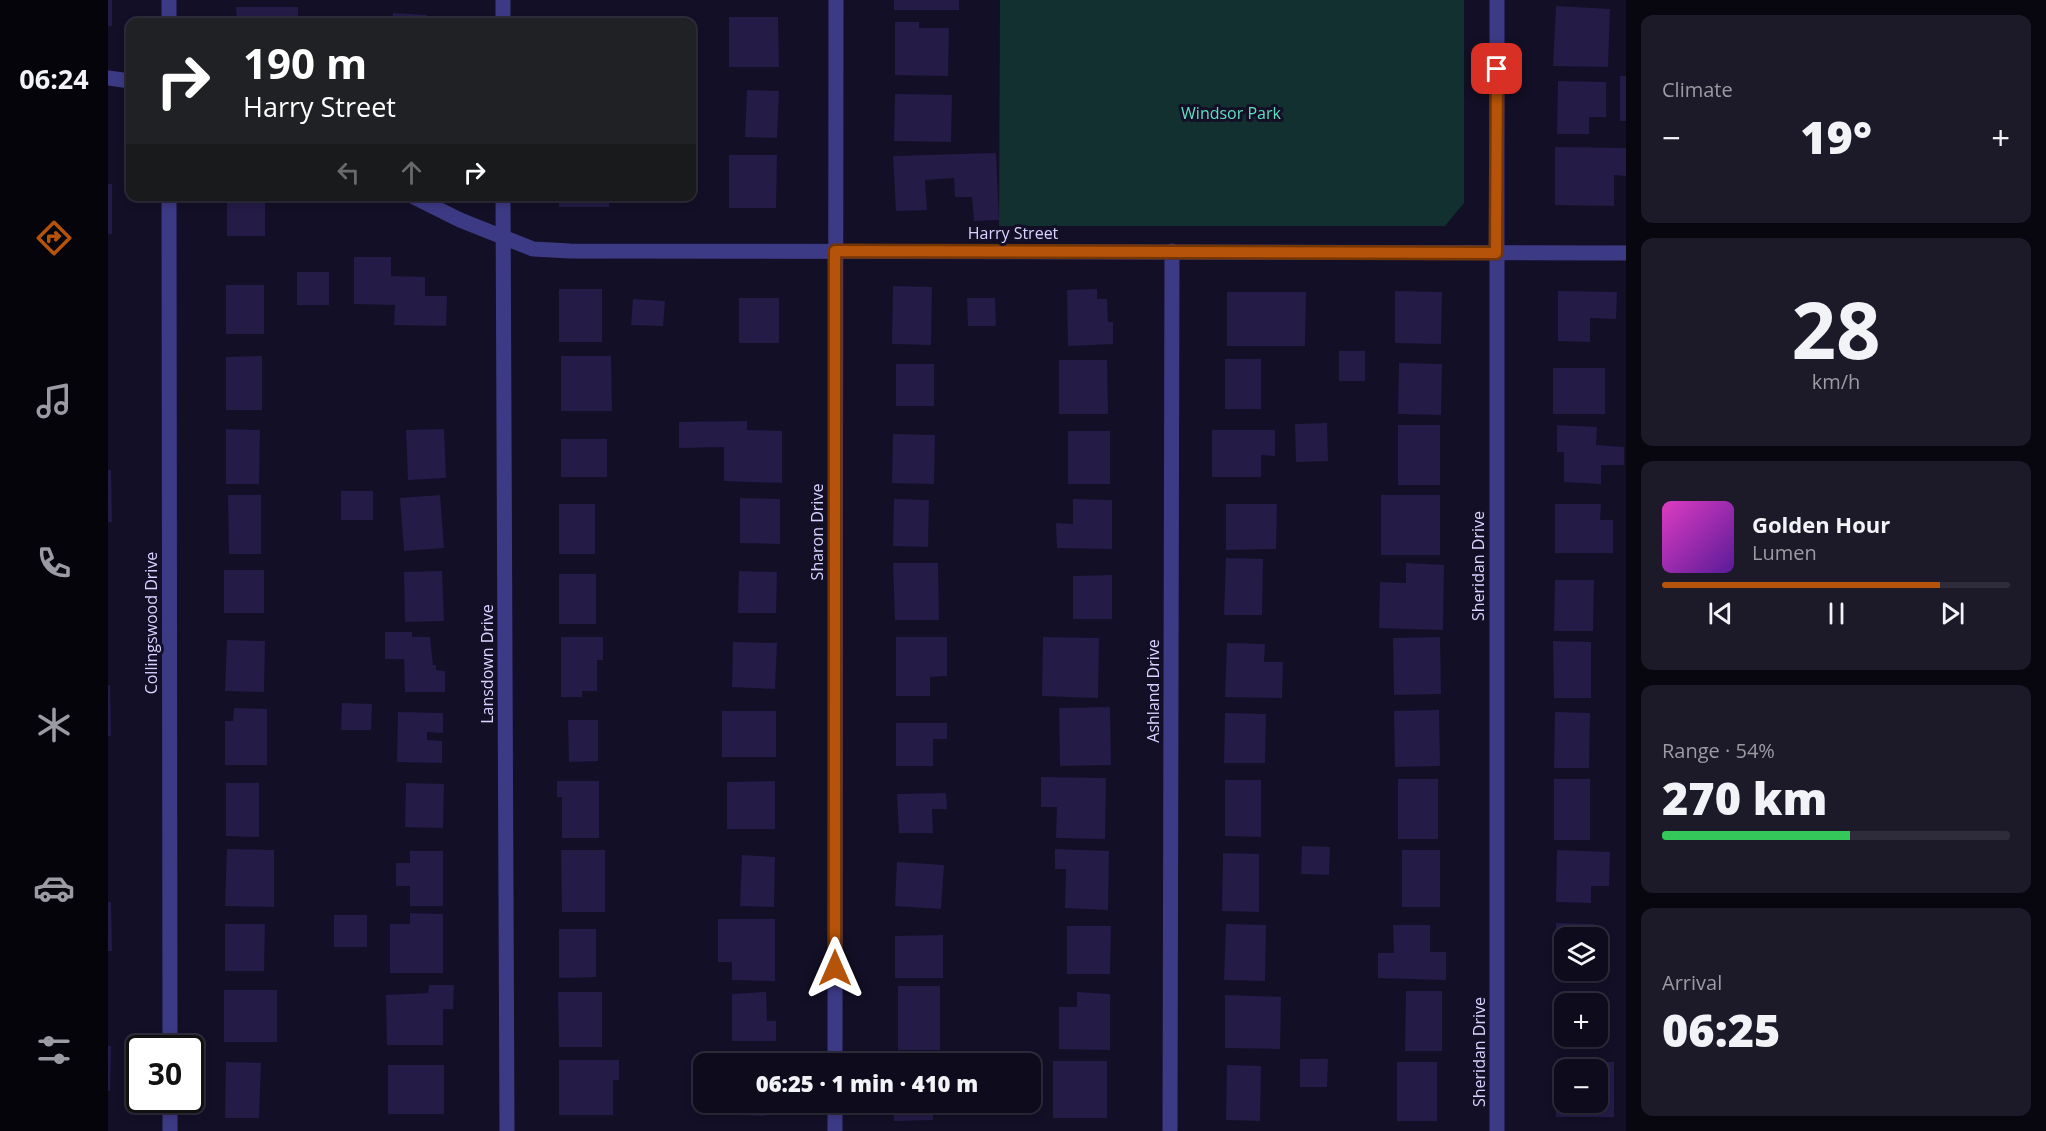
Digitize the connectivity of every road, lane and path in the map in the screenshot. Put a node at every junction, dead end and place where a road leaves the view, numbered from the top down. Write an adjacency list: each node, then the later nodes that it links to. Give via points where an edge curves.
1 (169, 0): 5 (street)
2 (503, 0): 6 (street)
3 (836, 0): 13 (street, Sharon Drive)
4 (1497, 0): 15 (street, Sheridan Drive)
5 (169, 18)
6 (503, 18)
7 (108, 78): 8 (street)
8 (126, 80)
9 (169, 201): 17 (street, Collingswood Drive)
10 (422, 201): 12 (street, Harry Street)
11 (502, 201): 12 (street, Lansdown Drive)
12 (502, 238): 13 (street, Harry Street, via 533,249 570,251); 22 (street, Lansdown Drive)
13 (835, 251): 14 (street, Harry Street); 18 (street, Sharon Drive)
14 (1172, 252): 15 (street, Harry Street); 24 (street, Ashland Drive)
15 (1496, 253): 16 (street, Harry Street); 25 (street, Sheridan Drive)
16 (1626, 253)
17 (170, 1035)
18 (835, 1053)
19 (170, 1113): 21 (street)
20 (835, 1113): 23 (street)
21 (170, 1131)
22 (507, 1131)
23 (835, 1131)
24 (1170, 1131)
25 (1497, 1131)

